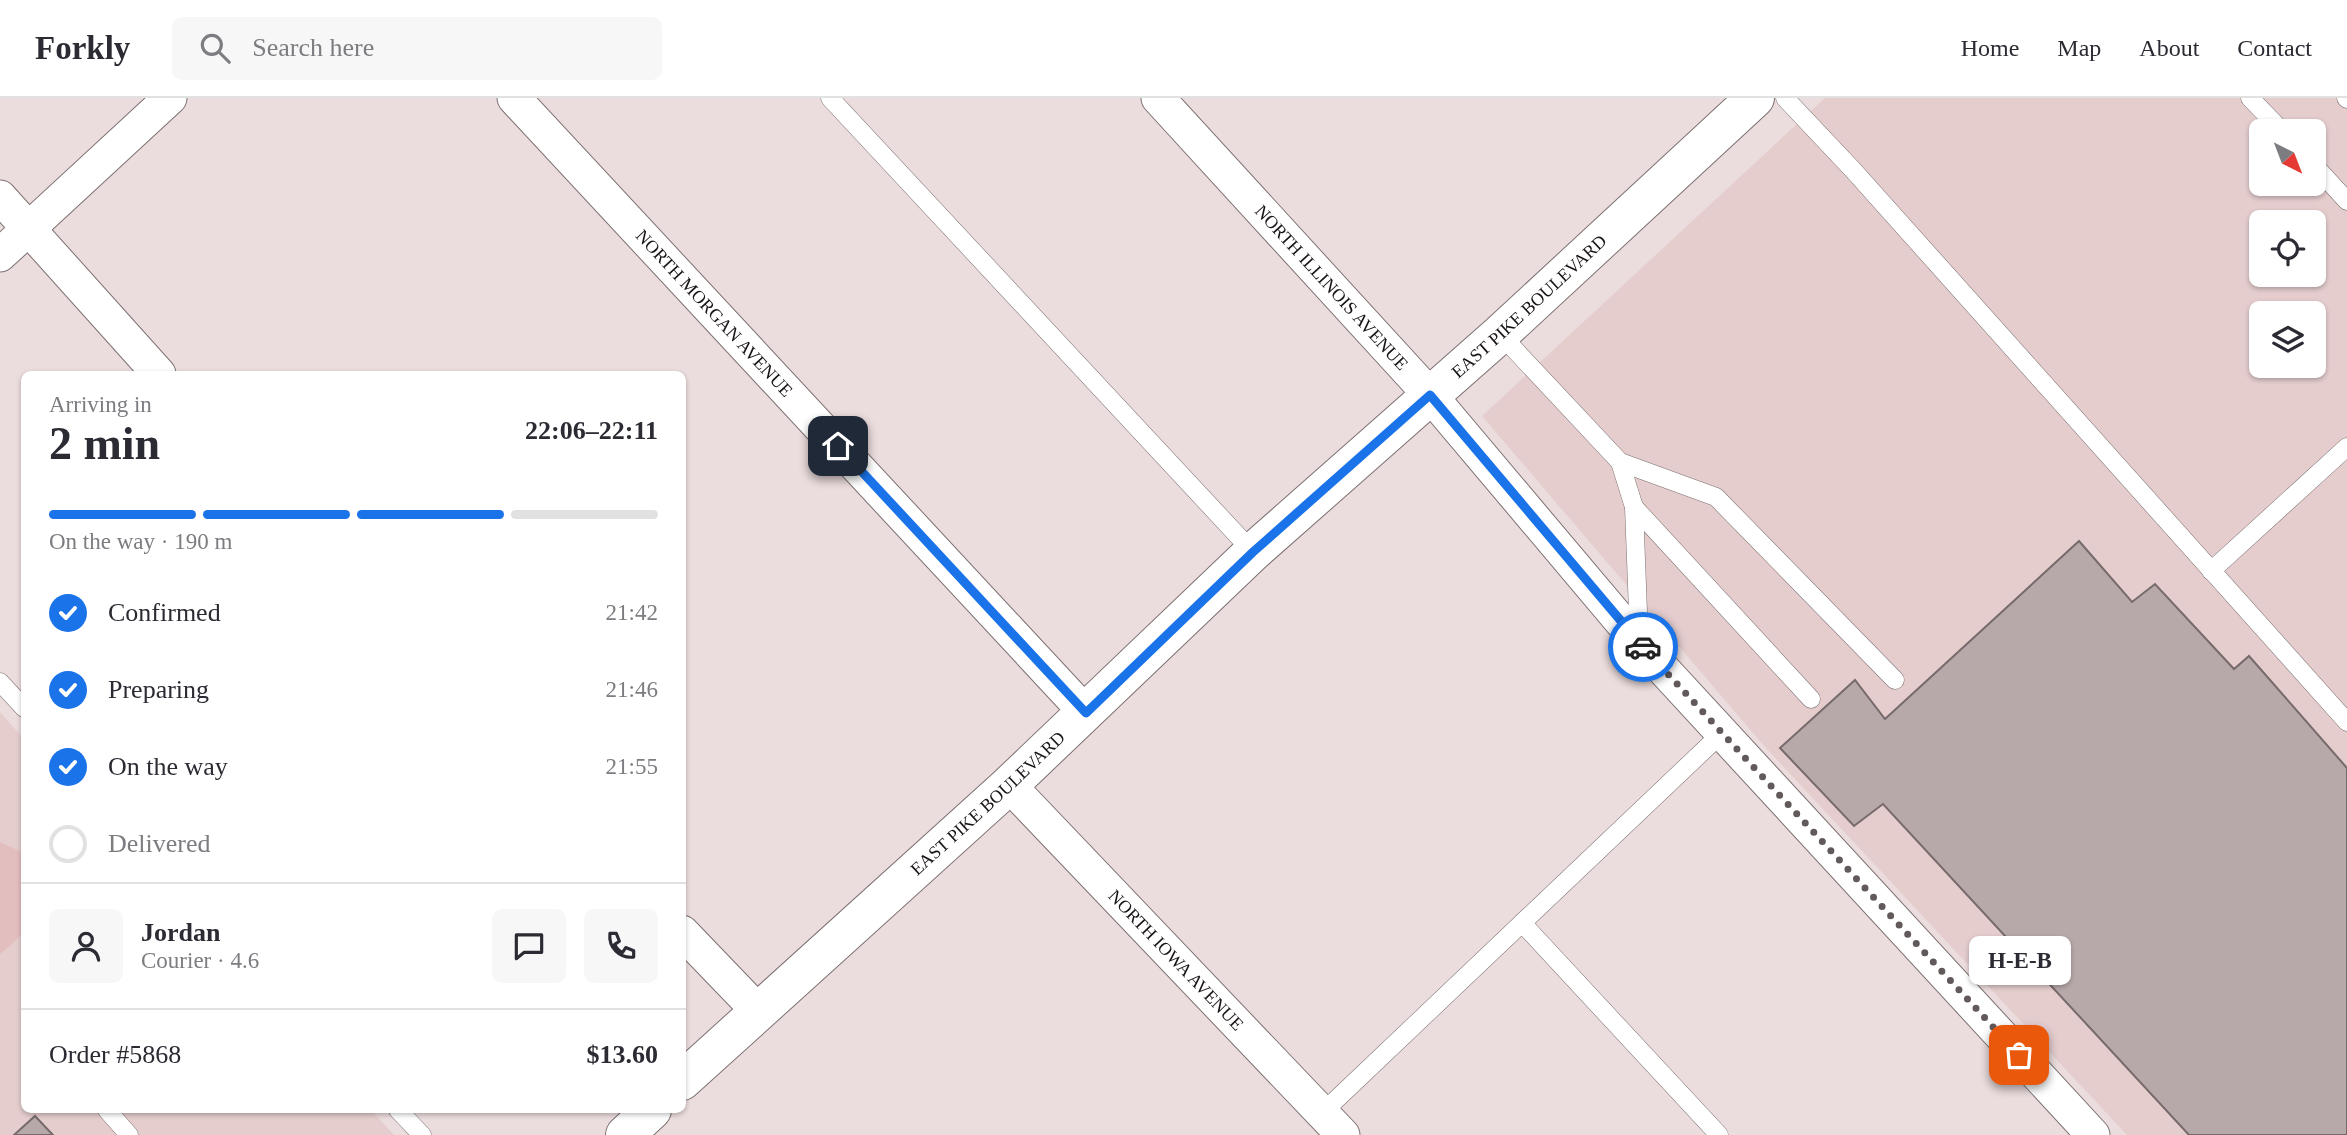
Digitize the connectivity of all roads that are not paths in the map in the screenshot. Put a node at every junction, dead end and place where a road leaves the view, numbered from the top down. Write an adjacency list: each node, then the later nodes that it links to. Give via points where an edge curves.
1 (170, 98): 12 (street)
2 (514, 98): 27 (street, NORTH MORGAN AVENUE)
3 (830, 98): 20 (lane)
4 (1158, 98): 16 (street, NORTH ILLINOIS AVENUE)
5 (1755, 98): 14 (street, EAST PIKE BOULEVARD)
6 (1785, 98): 21 (lane)
7 (2250, 98): 8 (lane)
8 (2270, 119)
9 (2326, 178): 11 (lane)
10 (0, 197): 12 (street)
11 (2347, 201)
12 (30, 229): 13 (street); 15 (street)
13 (0, 255)
14 (1500, 334): 16 (street, EAST PIKE BOULEVARD); 18 (lane)
15 (156, 371)
16 (1430, 395): 20 (street, EAST PIKE BOULEVARD); 22 (street, NORTH ILLINOIS AVENUE)
17 (2347, 447): 21 (lane)
18 (1620, 461): 19 (lane); 23 (lane, via 1716,497)
19 (1634, 507): 22 (lane); 25 (lane)
20 (1253, 552): 27 (street, EAST PIKE BOULEVARD)
21 (2211, 571): 28 (lane)
22 (1640, 644): 29 (street, NORTH ILLINOIS AVENUE)
23 (1895, 680)
24 (0, 682): 26 (lane)
25 (1811, 699)
26 (21, 705)
27 (1086, 713): 30 (street, EAST PIKE BOULEVARD)
28 (2347, 722)
29 (1722, 733): 31 (lane); 43 (street, NORTH ILLINOIS AVENUE)
30 (1009, 785): 33 (street, EAST PIKE BOULEVARD); 38 (street, NORTH IOWA AVENUE)
31 (1522, 923): 38 (lane); 42 (lane)
32 (686, 936): 33 (street)
33 (758, 1011): 34 (street, EAST PIKE BOULEVARD)
34 (686, 1077)
35 (110, 1113): 39 (lane)
36 (401, 1113): 40 (lane)
37 (649, 1113): 41 (street)
38 (1333, 1124)
39 (129, 1135)
40 (422, 1135)
41 (625, 1135)
42 (1720, 1135)
43 (2093, 1135)

